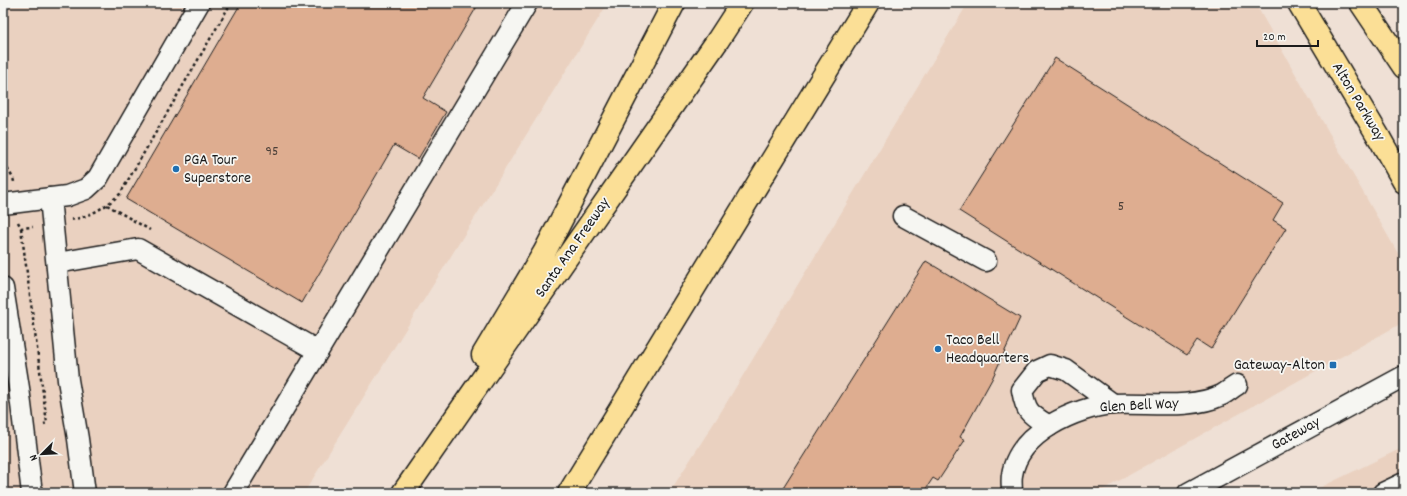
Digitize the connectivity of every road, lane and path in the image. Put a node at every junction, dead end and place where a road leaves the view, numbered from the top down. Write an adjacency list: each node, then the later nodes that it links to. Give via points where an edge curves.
1 (200, 3): 12 (street, via 98,178 86,189 67,196)
2 (527, 3): 18 (street)
3 (674, 3): 28 (main road, via 544,253)
4 (739, 3): 9 (main road)
5 (742, 3): 9 (main road, Santa Ana Freeway)
6 (868, 3): 29 (main road)
7 (1299, 3): 11 (main road, Alton Parkway)
8 (1361, 3): 10 (main road)
9 (713, 47): 28 (main road, Santa Ana Freeway)
10 (1404, 67)
11 (1404, 182)
12 (50, 198): 13 (street); 16 (street)
13 (3, 204)
14 (904, 216): 15 (street)
15 (986, 261)
16 (57, 263): 18 (street, via 138,249); 26 (street, via 68,380)
17 (3, 288): 21 (street)
18 (318, 352): 27 (street)
19 (1404, 376): 31 (street, Gateway)
20 (1237, 384): 22 (street, Glen Bell Way, via 1221,395 1180,404)
21 (11, 389): 25 (street)
22 (1113, 404): 23 (street, Glen Bell Way, via 1073,414); 23 (street, via 1066,370 1050,365 1037,371 1022,390 1024,404 1029,413)
23 (1049, 426): 30 (street, Glen Bell Way, via 1031,439 1019,455 1012,474)
24 (1404, 483): 32 (street)
25 (32, 493)
26 (85, 493)
27 (233, 493)
28 (402, 493)
29 (569, 493)
30 (1012, 493)
31 (1188, 493)
32 (1383, 493)

